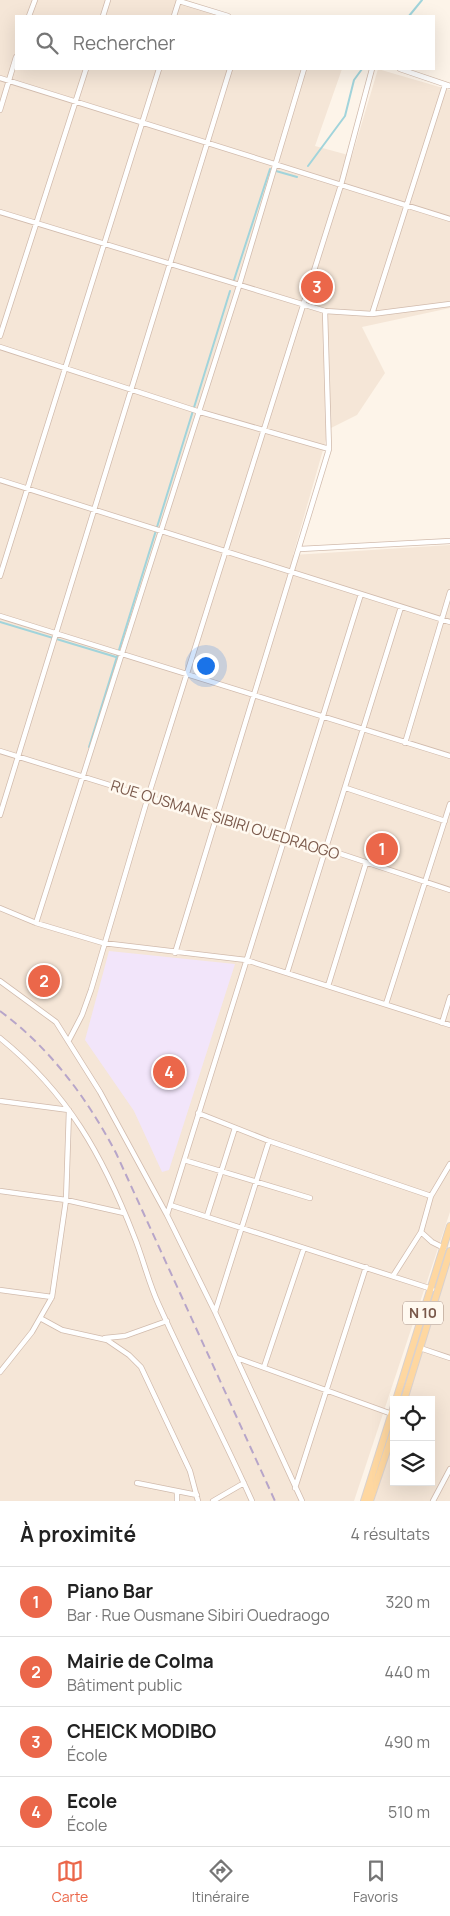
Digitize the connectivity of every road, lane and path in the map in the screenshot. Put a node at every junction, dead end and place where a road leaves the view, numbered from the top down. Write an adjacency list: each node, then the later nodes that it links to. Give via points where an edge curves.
1 (35, 0): 4 (street)
2 (108, 0): 5 (street)
3 (179, 1): 6 (street); 7 (street)
4 (29, 15)
5 (103, 15)
6 (174, 15)
7 (225, 15)
8 (15, 60): 16 (street)
9 (86, 70): 18 (street)
10 (159, 70): 20 (street)
11 (230, 70): 21 (street)
12 (304, 70): 22 (street)
13 (372, 70): 23 (street)
14 (403, 70): 17 (street)
15 (0, 78): 16 (street)
16 (9, 81): 18 (street); 19 (street)
17 (448, 86): 24 (street)
18 (75, 102): 20 (street); 27 (street)
19 (0, 110)
20 (143, 124): 21 (street); 28 (street)
21 (207, 142): 22 (street); 29 (street)
22 (275, 164): 23 (street); 30 (street)
23 (341, 185): 24 (street); 32 (street)
24 (408, 207): 26 (street); 35 (street)
25 (0, 212): 27 (street)
26 (450, 219)
27 (36, 223): 28 (street); 36 (street)
28 (103, 244): 29 (street); 38 (street)
29 (170, 264): 30 (street); 39 (street)
30 (239, 286): 32 (street); 40 (street)
31 (450, 299): 33 (street)
32 (302, 304): 34 (street); 41 (street)
33 (449, 304): 35 (street)
34 (325, 311): 35 (street); 42 (street)
35 (372, 314)
36 (0, 336)
37 (0, 347): 38 (street)
38 (64, 367): 39 (street); 44 (street)
39 (132, 389): 40 (street); 45 (street)
40 (197, 410): 41 (street); 46 (street)
41 (264, 430): 42 (street); 49 (street)
42 (329, 448): 48 (street)
43 (0, 480): 44 (street)
44 (27, 488): 45 (street); 51 (street)
45 (94, 510): 46 (street); 58 (street)
46 (160, 532): 49 (street); 59 (street)
47 (450, 541): 48 (street)
48 (300, 549): 50 (street)
49 (227, 551): 50 (street); 60 (street)
50 (293, 573): 53 (street); 61 (street)
51 (0, 576)
52 (450, 592): 56 (street)
53 (361, 594): 54 (street); 62 (street)
54 (401, 607): 56 (street); 63 (street)
55 (0, 616): 58 (street)
56 (443, 620): 57 (street); 64 (street)
57 (450, 622)
58 (56, 634): 59 (street); 67 (street)
59 (123, 654): 60 (street); 68 (street)
60 (187, 674): 61 (street); 70 (street)
61 (255, 696): 62 (street); 73 (street)
62 (322, 717): 63 (street); 75 (street)
63 (363, 729): 64 (street); 69 (street)
64 (405, 743): 66 (street)
65 (0, 751): 67 (street, RUE OUSMANE SIBIRI OUEDRAOGO)
66 (450, 756)
67 (18, 757): 68 (street, RUE OUSMANE SIBIRI OUEDRAOGO); 72 (street)
68 (83, 777): 70 (street, RUE OUSMANE SIBIRI OUEDRAOGO); 81 (street)
69 (346, 788): 74 (street); 76 (street)
70 (148, 797): 73 (street, RUE OUSMANE SIBIRI OUEDRAOGO); 82 (street)
71 (450, 804): 74 (street)
72 (0, 815)
73 (216, 818): 75 (street, RUE OUSMANE SIBIRI OUEDRAOGO); 83 (street)
74 (445, 821): 78 (street)
75 (285, 838): 76 (street, RUE OUSMANE SIBIRI OUEDRAOGO); 84 (street)
76 (326, 849): 77 (street, RUE OUSMANE SIBIRI OUEDRAOGO); 85 (street)
77 (366, 863): 78 (street, RUE OUSMANE SIBIRI OUEDRAOGO); 87 (street)
78 (425, 882): 79 (street, RUE OUSMANE SIBIRI OUEDRAOGO); 89 (street)
79 (450, 890)
80 (0, 908): 81 (street)
81 (36, 923): 82 (street)
82 (103, 943): 83 (street); 93 (street, via 82,1015)
83 (175, 953): 84 (street)
84 (246, 960): 85 (street); 96 (street)
85 (287, 973): 87 (street)
86 (0, 981): 93 (street, via 48,1015)
87 (328, 986): 89 (street)
88 (450, 997): 90 (street)
89 (386, 1004): 90 (street)
90 (442, 1023): 91 (street)
91 (450, 1026)
92 (0, 1038): 95 (street, via 53,1088)
93 (69, 1040): 109 (street)
94 (0, 1101): 95 (street)
95 (69, 1110): 106 (street); 108 (street, via 100,1158)
96 (198, 1113): 97 (street); 99 (street)
97 (235, 1128): 98 (street); 101 (street)
98 (269, 1141): 102 (street); 104 (street)
99 (184, 1160): 101 (street); 107 (street)
100 (450, 1164): 104 (street)
101 (221, 1171): 102 (street); 110 (street)
102 (256, 1182): 105 (street); 112 (street)
103 (0, 1191): 106 (street)
104 (431, 1196): 113 (street)
105 (310, 1198)
106 (66, 1200): 108 (street); 120 (street)
107 (170, 1205): 109 (street); 110 (street)
108 (124, 1214): 123 (street, via 151,1288)
109 (167, 1215): 121 (street)
110 (207, 1216): 112 (street)
111 (450, 1226): 115 (main road, N 10)
112 (241, 1228): 114 (street); 121 (street)
113 (421, 1232): 115 (street); 117 (street)
114 (304, 1248): 116 (street); 128 (street)
115 (448, 1250): 118 (main road, N 10)
116 (366, 1267): 117 (street); 130 (street)
117 (393, 1276): 118 (street)
118 (434, 1289): 125 (main road, N 10); 131 (main road, N 10)
119 (0, 1290): 120 (street)
120 (52, 1297): 122 (street)
121 (215, 1312): 126 (street)
122 (40, 1318): 124 (street, via 62,1330); 129 (street)
123 (167, 1321): 124 (street, via 126,1336); 138 (street)
124 (101, 1338): 141 (street, via 129,1355 145,1372 190,1471)
125 (420, 1348): 127 (street); 132 (main road, N 10)
126 (237, 1358): 128 (street); 139 (street)
127 (450, 1358)
128 (264, 1367): 130 (street)
129 (0, 1372)
130 (328, 1390): 133 (street); 139 (street)
131 (397, 1396)
132 (405, 1396)
133 (390, 1413)
134 (390, 1423): 147 (main road)
135 (390, 1441): 148 (main road)
136 (450, 1469): 149 (street)
137 (138, 1483): 140 (street)
138 (244, 1483): 144 (street); 145 (street)
139 (296, 1488): 146 (street)
140 (177, 1491): 141 (street); 142 (street)
141 (197, 1495): 143 (street)
142 (178, 1501)
143 (198, 1501)
144 (213, 1501)
145 (252, 1501)
146 (302, 1501)
147 (364, 1501)
148 (370, 1501)
149 (433, 1501)

